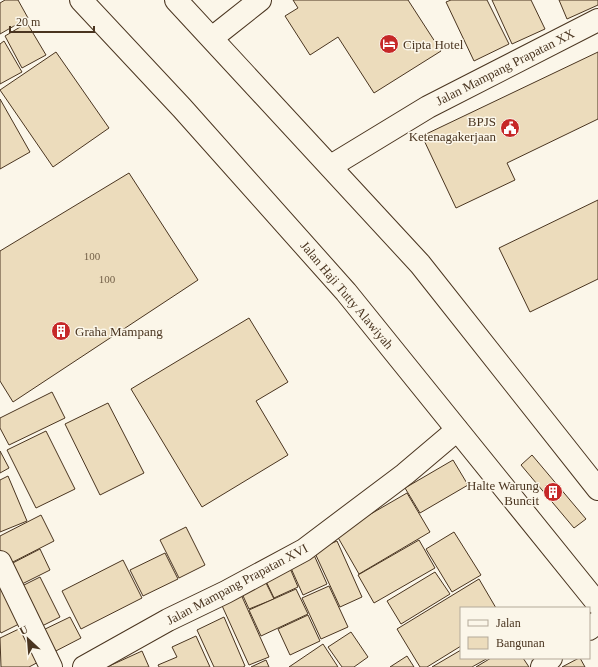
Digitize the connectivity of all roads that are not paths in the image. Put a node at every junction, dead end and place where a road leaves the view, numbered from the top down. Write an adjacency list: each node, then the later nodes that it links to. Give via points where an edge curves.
1 (81, 0): 7 (main road, Jalan Haji Tutty Alawiyah, via 291,228)
2 (176, 0): 5 (main road)
3 (260, 0): 5 (main road)
4 (598, 20): 6 (main road, Jalan Mampang Prapatan XX, via 428,107)
5 (212, 38): 6 (main road)
6 (331, 166): 8 (main road, via 420,264)
7 (457, 430): 10 (main road, Jalan Haji Tutty Alawiyah); 15 (main road, Jalan Mampang Prapatan XVI, via 304,550 168,620)
8 (598, 489)
9 (0, 562): 14 (main road)
10 (598, 604)
11 (598, 622): 12 (main road)
12 (590, 628)
13 (550, 659): 16 (main road)
14 (51, 667)
15 (84, 667)
16 (542, 667)

